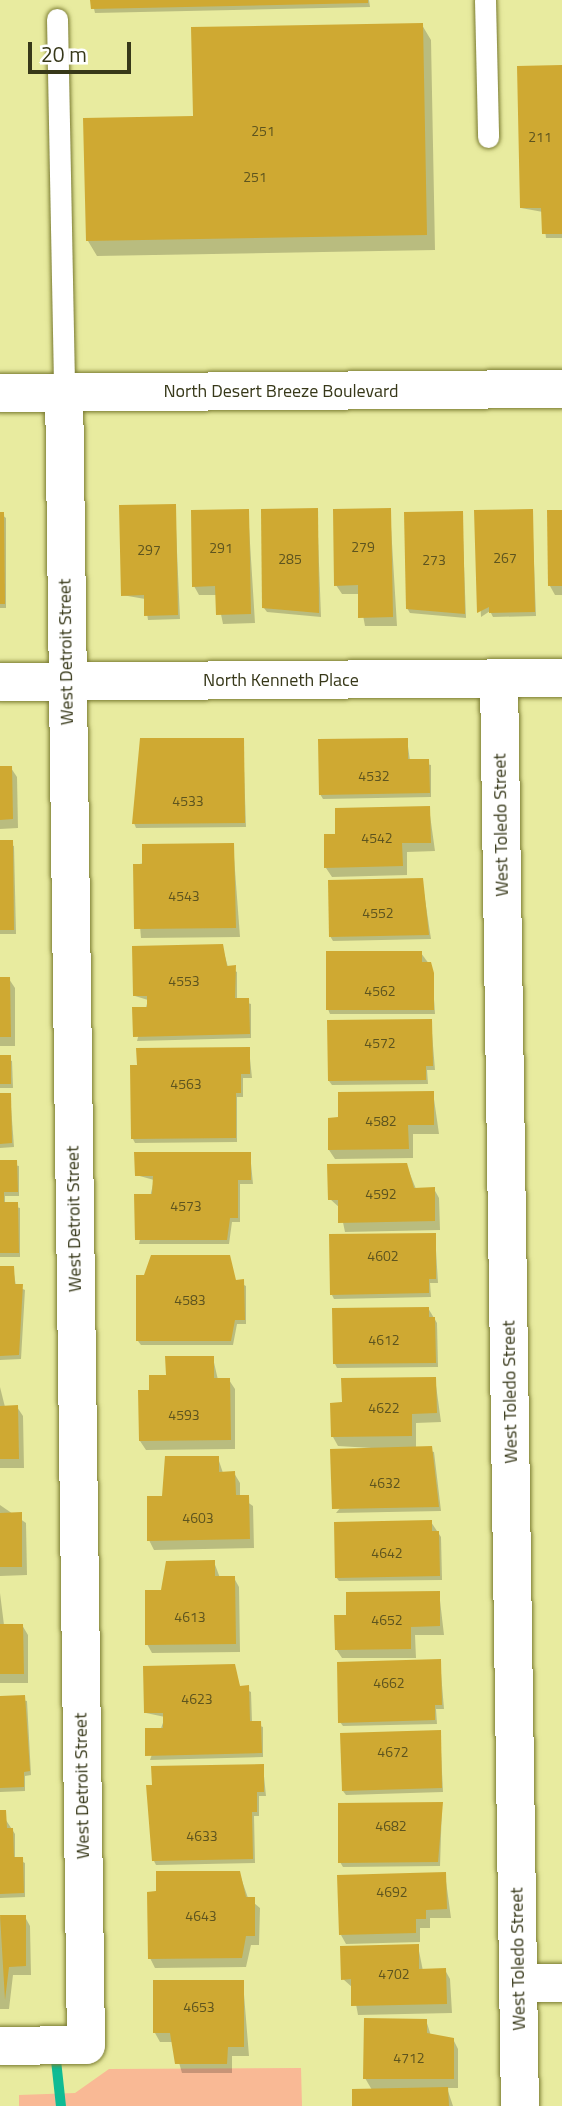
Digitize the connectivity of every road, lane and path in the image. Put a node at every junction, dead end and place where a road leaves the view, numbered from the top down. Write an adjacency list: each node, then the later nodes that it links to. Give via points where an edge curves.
1 (485, 0): 3 (lane)
2 (57, 19): 5 (lane)
3 (488, 137)
4 (562, 388): 5 (street, North Desert Breeze Boulevard)
5 (64, 392): 6 (street, North Desert Breeze Boulevard); 9 (street, West Detroit Street)
6 (0, 393)
7 (499, 678): 8 (street, North Kenneth Place); 9 (street, North Kenneth Place); 11 (street, West Toledo Street)
8 (562, 678)
9 (66, 681): 10 (street, North Kenneth Place); 13 (street, West Detroit Street, via 86,2045)
10 (0, 682)
11 (518, 1983): 12 (street); 14 (street, West Toledo Street)
12 (562, 1983)
13 (0, 2046)
14 (520, 2106)

